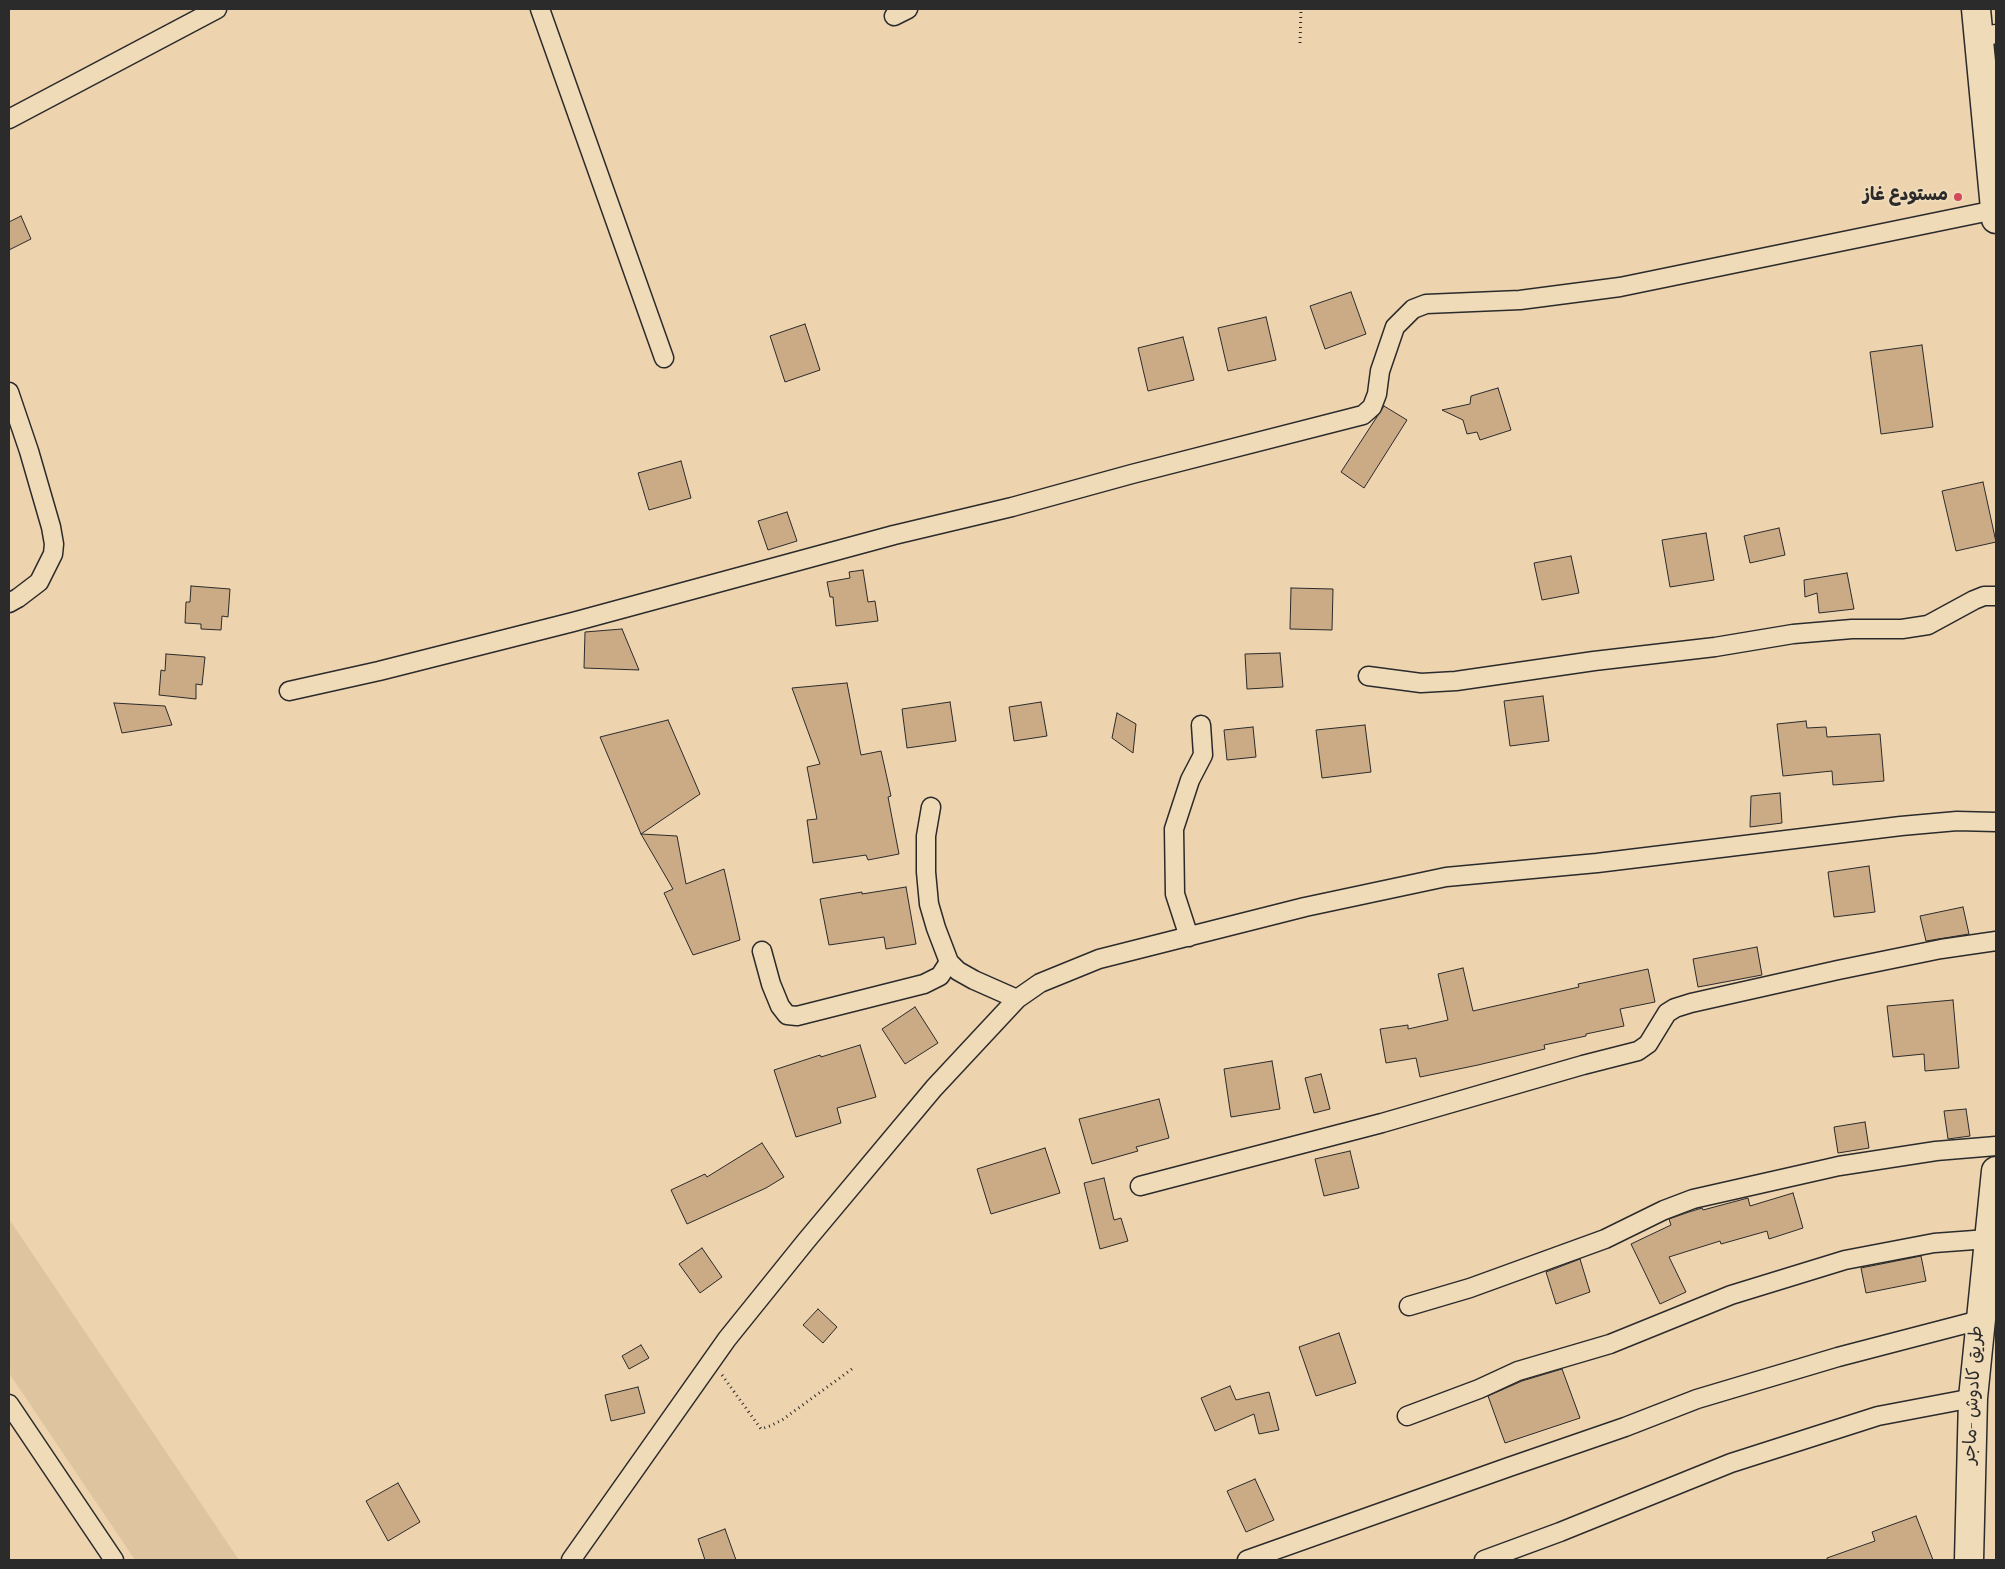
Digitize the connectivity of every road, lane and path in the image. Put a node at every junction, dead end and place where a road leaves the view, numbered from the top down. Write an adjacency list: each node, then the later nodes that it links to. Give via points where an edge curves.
1 (217, 9): 7 (street)
2 (540, 9): 9 (street)
3 (1301, 9): 6 (path)
4 (1976, 9): 5 (highway)
5 (1987, 35): 8 (highway)
6 (1300, 43)
7 (9, 119)
8 (1996, 215): 14 (street, via 1620,287 1520,300 1426,304 1413,309 1395,328 1380,371 1377,394 1372,407 1363,415 1012,507 884,537 536,631)
9 (664, 358)
10 (9, 392): 12 (street, via 54,544 53,554 39,582)
11 (1996, 596): 13 (street, via 1974,600 1928,625 1902,629 1794,634 1456,681 1421,683)
12 (9, 603)
13 (1368, 676)
14 (289, 691)
15 (1201, 725): 18 (street, via 1203,755 1190,780 1174,829 1175,894)
16 (930, 807): 21 (street, via 926,836 929,904)
17 (1996, 822): 18 (street, via 1957,821 1901,826 1597,863 1446,877 1305,907)
18 (1189, 937): 22 (street, via 1099,959 1040,983)
19 (1996, 941): 25 (street, via 1941,949 1691,1003 1667,1013 1648,1044 1638,1051 1382,1123)
20 (762, 950): 21 (street, via 780,1006 787,1015 797,1016 924,984 940,976)
21 (949, 962): 22 (street, via 974,980)
22 (1017, 999): 29 (street, via 934,1088)
23 (1996, 1146): 27 (street, via 1936,1151 1839,1166 1693,1199 1606,1239 1470,1288)
24 (1996, 1171): 26 (highway, طريق كادوش -ماجر)
25 (1140, 1186)
26 (1992, 1224): 28 (highway, طريق كادوش -ماجر); 33 (street, via 1934,1243 1845,1260 1740,1292 1610,1344 1518,1371)
27 (1409, 1306)
28 (1980, 1320): 31 (highway, طريق كادوش -ماجر); 36 (street, via 1696,1399)
29 (711, 1361): 30 (path, via 761,1429 782,1420); 35 (street)
30 (852, 1369)
31 (1973, 1398): 37 (street, via 1878,1416 1731,1463); 38 (highway, طريق كادوش -ماجر)
32 (9, 1404): 34 (street)
33 (1407, 1416)
34 (114, 1560)
35 (571, 1560)
36 (1246, 1560)
37 (1484, 1560)
38 (1970, 1560)

